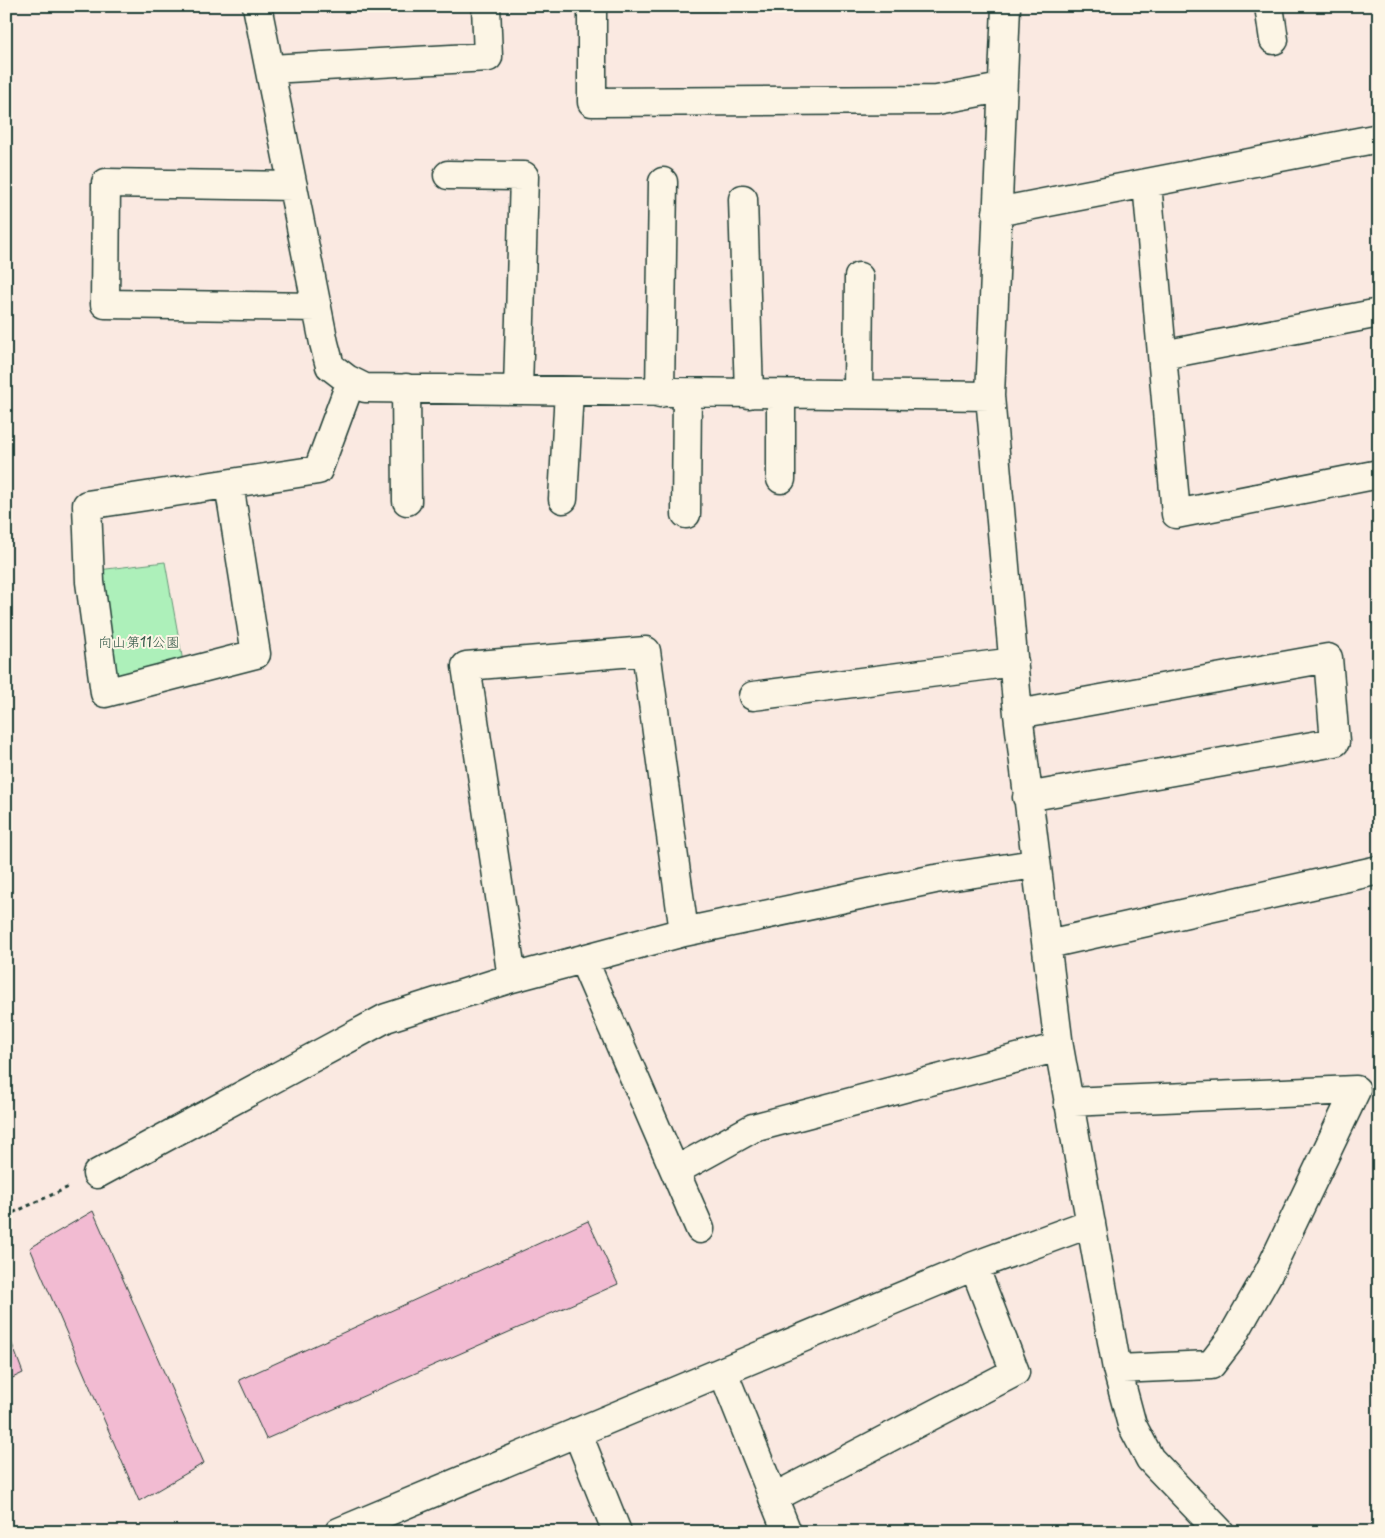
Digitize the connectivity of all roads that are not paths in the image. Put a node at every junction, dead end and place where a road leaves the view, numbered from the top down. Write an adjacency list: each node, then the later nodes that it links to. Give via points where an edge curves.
1 (256, 6): 7 (street)
2 (486, 6): 7 (street, via 488,57)
3 (592, 6): 8 (street, via 592,102 937,100)
4 (1006, 6): 8 (street)
5 (1269, 6): 6 (street)
6 (1274, 40)
7 (270, 69): 13 (street)
8 (1001, 88): 15 (street)
9 (1379, 138): 12 (street)
10 (448, 175): 22 (street, via 524,176)
11 (664, 182): 24 (street)
12 (1147, 183): 15 (street); 19 (street)
13 (293, 186): 17 (street); 17 (street, via 106,183 105,304)
14 (743, 199): 26 (street)
15 (997, 212): 29 (street)
16 (859, 277): 28 (street)
17 (317, 307): 20 (street, via 330,366)
18 (1379, 313): 19 (street)
19 (1163, 355): 30 (street, via 1176,514)
20 (351, 381): 21 (street, via 365,388); 32 (street, via 318,470)
21 (406, 388): 22 (street); 34 (street)
22 (518, 390): 23 (street)
23 (569, 391): 24 (street); 33 (street)
24 (660, 393): 25 (street)
25 (688, 393): 26 (street); 35 (street)
26 (749, 394): 27 (street)
27 (781, 394): 28 (street); 31 (street)
28 (858, 394): 29 (street)
29 (990, 396): 36 (street)
30 (1379, 474)
31 (781, 479)
32 (229, 484): 32 (street, via 87,505 90,582 105,693 256,654)
33 (564, 499)
34 (407, 500)
35 (686, 514)
36 (1014, 662): 37 (street); 38 (street)
37 (753, 696)
38 (1018, 714): 39 (street); 39 (street, via 1328,658 1335,742)
39 (1027, 797): 40 (street)
40 (1035, 864): 42 (street, via 925,881); 43 (street)
41 (1379, 870): 43 (street)
42 (684, 932): 44 (street); 45 (street, via 646,650 466,666)
43 (1048, 944): 46 (street)
44 (583, 959): 45 (street); 48 (street)
45 (512, 978): 49 (street, via 386,1018)
46 (1060, 1047): 47 (street); 48 (street, via 753,1128)
47 (1068, 1102): 50 (street); 53 (street, via 1356,1090 1268,1272 1231,1339 1211,1365)
48 (675, 1171): 51 (street)
49 (96, 1174)
50 (1090, 1223): 52 (street); 53 (street)
51 (700, 1228)
52 (974, 1266): 54 (street); 56 (street, via 1015,1372)
53 (1117, 1369): 57 (street, via 1132,1424 1150,1460)
54 (723, 1372): 55 (street); 56 (street)
55 (576, 1432): 58 (street); 59 (street)
56 (773, 1498): 60 (street)
57 (1207, 1528)
58 (339, 1532)
59 (617, 1532)
60 (787, 1532)

